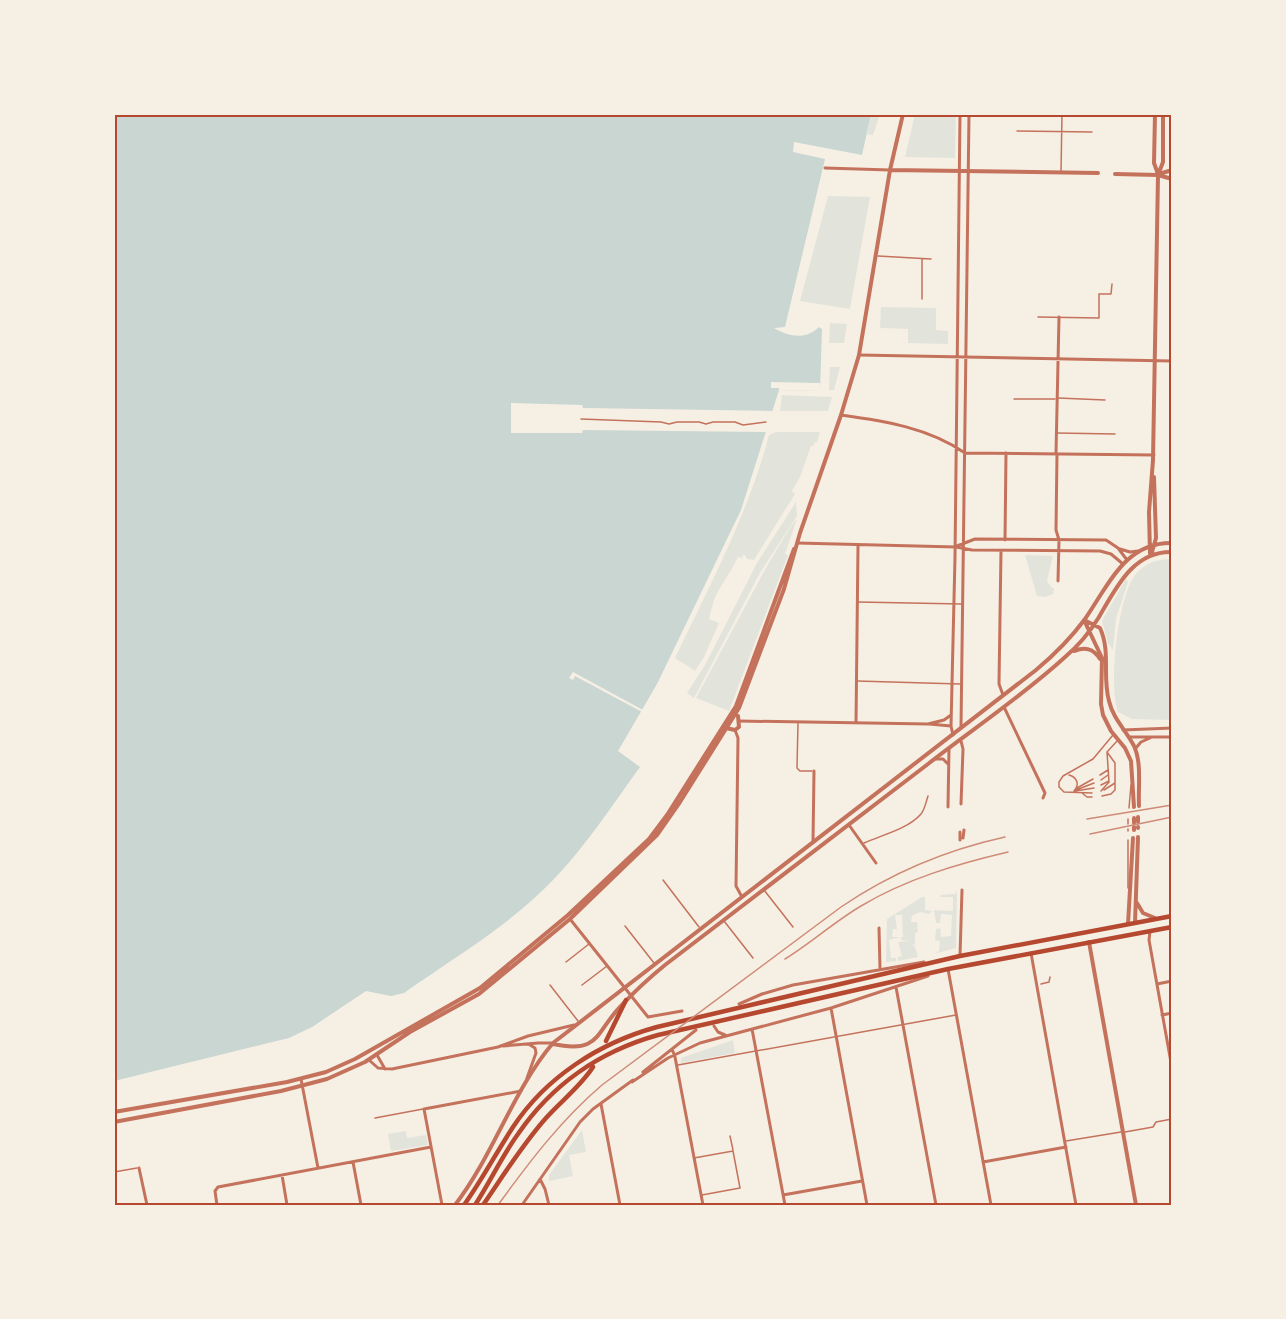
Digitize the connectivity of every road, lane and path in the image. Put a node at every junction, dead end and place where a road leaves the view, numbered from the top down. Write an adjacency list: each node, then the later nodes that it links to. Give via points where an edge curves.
1 (903, 114): 13 (street)
2 (960, 114): 15 (street)
3 (969, 114): 16 (street)
4 (1062, 114): 10 (lane)
5 (1155, 114): 7 (street)
6 (1164, 114): 8 (street)
7 (1155, 124): 8 (street); 20 (street, via 1154,162)
8 (1163, 124): 20 (street, via 1163,162)
9 (1017, 131): 10 (lane)
10 (1061, 132): 11 (lane); 17 (lane)
11 (1092, 132)
12 (825, 168): 13 (street)
13 (890, 170): 15 (street); 22 (street)
14 (1172, 170): 20 (street)
15 (960, 171): 16 (street); 30 (street)
16 (968, 172): 17 (street); 31 (street)
17 (1061, 173): 18 (street)
18 (1098, 173)
19 (1114, 174): 20 (street)
20 (1158, 175): 21 (street); 33 (street)
21 (1172, 179)
22 (875, 256): 23 (lane); 29 (street)
23 (922, 259): 24 (lane); 26 (lane)
24 (931, 259)
25 (1112, 284): 28 (lane, via 1111,294 1099,294 1099,318)
26 (922, 299)
27 (1038, 317): 28 (lane)
28 (1059, 317): 32 (street)
29 (859, 355): 30 (street); 38 (street)
30 (957, 357): 31 (street); 43 (street)
31 (966, 357): 32 (street); 44 (street)
32 (1058, 359): 33 (street); 35 (street)
33 (1154, 360): 34 (street); 47 (street)
34 (1172, 361)
35 (1057, 398): 36 (lane); 37 (lane); 41 (street)
36 (1014, 399)
37 (1105, 400)
38 (841, 415): 43 (street, via 912,427); 51 (street)
39 (581, 419): 40 (lane, via 668,424)
40 (766, 422)
41 (1056, 433): 42 (lane); 46 (street)
42 (1115, 434)
43 (955, 446): 44 (street); 55 (street)
44 (965, 453): 45 (street); 50 (street)
45 (1006, 453): 46 (street); 48 (street)
46 (1057, 454): 47 (street); 49 (street)
47 (1154, 455): 53 (street)
48 (1005, 540): 49 (street); 50 (street)
49 (1059, 540): 56 (street, via 1106,540); 59 (street)
50 (963, 542): 55 (street); 57 (street)
51 (797, 543): 54 (street); 81 (street, via 780,599)
52 (1172, 543): 53 (street)
53 (1153, 544): 60 (street); 62 (street)
54 (858, 546): 55 (street); 66 (street)
55 (956, 547): 57 (street); 67 (street)
56 (1118, 548): 60 (street); 63 (street)
57 (963, 549): 58 (street); 68 (street)
58 (1002, 550): 59 (street); 79 (street, via 999,684)
59 (1058, 551): 63 (street, via 1105,552); 65 (street)
60 (1138, 551): 63 (street)
61 (1172, 552): 62 (street)
62 (1150, 555): 64 (street)
63 (1125, 562): 64 (street); 69 (street)
64 (1132, 568): 70 (street)
65 (1058, 581)
66 (858, 602): 67 (lane); 74 (street)
67 (954, 604): 68 (lane); 76 (street)
68 (963, 604): 77 (street)
69 (1084, 620): 70 (street); 71 (street); 75 (street, via 1052,656)
70 (1095, 624): 71 (street); 92 (street, via 1106,645 1109,703)
71 (1089, 630): 72 (street); 73 (street)
72 (1071, 651): 73 (street, via 1090,649); 78 (street)
73 (1102, 666): 94 (street, via 1102,709)
74 (857, 681): 76 (lane); 85 (street)
75 (1021, 682): 78 (street); 79 (street)
76 (952, 684): 77 (lane); 82 (street)
77 (961, 684): 89 (street)
78 (1027, 690): 80 (street)
79 (1003, 695): 80 (street); 89 (street)
80 (1004, 707): 99 (street); 126 (street, via 1045,793)
81 (734, 713): 83 (street); 88 (street)
82 (951, 715): 86 (street); 87 (street)
83 (739, 721): 84 (street); 91 (street)
84 (798, 722): 85 (street); 106 (lane, via 797,768)
85 (856, 723): 86 (street)
86 (928, 724): 87 (street)
87 (951, 726): 93 (street)
88 (725, 728): 91 (street); 151 (street, via 657,834)
89 (961, 728): 93 (street); 99 (street)
90 (1172, 728): 92 (street)
91 (735, 730): 147 (street, via 736,886)
92 (1123, 730): 94 (street); 96 (street)
93 (953, 735): 99 (street); 131 (street)
94 (1114, 735): 98 (street); 108 (lane, via 1095,757)
95 (1155, 736): 96 (street); 97 (street); 101 (street)
96 (1128, 737): 98 (street); 101 (street)
97 (1172, 737)
98 (1119, 740): 102 (lane); 107 (street, via 1129,755)
99 (960, 741): 100 (street); 127 (street)
100 (949, 749): 103 (street); 104 (street)
101 (1135, 749): 116 (street)
102 (1107, 752): 105 (lane); 114 (lane, via 1115,763)
103 (936, 759): 104 (street, via 944,760); 134 (street)
104 (949, 768): 129 (street)
105 (1109, 770): 109 (lane); 110 (lane)
106 (814, 771): 138 (street)
107 (1132, 772): 116 (street, via 1134,807); 130 (lane)
108 (1068, 775): 119 (lane, via 1076,779); 121 (lane, via 1060,779 1059,785 1064,792)
109 (1109, 775): 112 (lane); 113 (lane)
110 (1100, 776)
111 (1094, 780): 119 (lane)
112 (1101, 780)
113 (1109, 780): 114 (lane, via 1101,791); 117 (lane)
114 (1115, 782): 124 (lane, via 1114,792)
115 (1094, 783): 119 (lane)
116 (1137, 783): 128 (street)
117 (1101, 785)
118 (1094, 788): 119 (lane)
119 (1075, 790): 121 (lane)
120 (1081, 792): 121 (lane); 122 (lane); 125 (lane)
121 (1071, 793)
122 (1092, 793)
123 (928, 796): 139 (lane, via 915,818)
124 (1102, 796)
125 (1092, 797)
126 (1043, 798)
127 (963, 802)
128 (1139, 806)
129 (948, 807)
130 (1129, 808)
131 (844, 819): 134 (street); 138 (street)
132 (1128, 819): 133 (lane)
133 (1128, 824)
134 (849, 825): 139 (street); 144 (street)
135 (962, 831): 136 (street)
136 (962, 839)
137 (1128, 840): 148 (lane)
138 (813, 842): 147 (street)
139 (863, 843): 141 (street)
140 (1133, 845): 142 (street); 142 (street, via 1136,837); 148 (street)
141 (876, 863)
142 (1136, 876): 146 (street)
143 (663, 880): 160 (lane)
144 (764, 890): 149 (street); 157 (lane)
145 (961, 890): 167 (street)
146 (1136, 896): 152 (street, via 1143,914); 154 (street)
147 (742, 897): 149 (street); 160 (street)
148 (1128, 898): 155 (street)
149 (746, 903): 153 (street)
150 (1172, 916): 152 (highway)
151 (569, 917): 165 (street); 203 (street, via 471,994); 206 (street, via 479,994)
152 (1157, 919): 154 (highway)
153 (724, 920): 168 (lane); 183 (street)
154 (1135, 923): 155 (highway); 163 (highway)
155 (1128, 924): 162 (highway); 163 (highway)
156 (625, 926): 170 (lane)
157 (793, 927)
158 (1172, 927): 161 (highway)
159 (879, 928): 172 (street)
160 (700, 929): 170 (street)
161 (1150, 931): 163 (highway); 178 (street)
162 (1087, 932): 164 (highway); 167 (highway)
163 (1134, 934): 164 (highway)
164 (1089, 942): 166 (highway); 223 (street)
165 (590, 943): 169 (lane); 171 (street)
166 (1031, 953): 173 (highway); 225 (street)
167 (960, 956): 172 (street); 246 (highway, via 639,1032 597,1050 535,1099)
168 (753, 958)
169 (566, 962)
170 (655, 964): 182 (street)
171 (607, 966): 180 (lane); 182 (street)
172 (880, 969): 184 (street, via 781,988)
173 (948, 969): 174 (highway); 188 (street)
174 (939, 971): 181 (street); 247 (highway, via 658,1035 601,1058 546,1098 523,1127)
175 (1050, 977): 177 (lane, via 1049,982)
176 (1172, 981): 178 (street)
177 (1041, 984)
178 (1157, 984): 189 (street)
179 (550, 985): 190 (lane)
180 (582, 985)
181 (896, 987): 185 (street); 191 (street)
182 (623, 988): 183 (street); 190 (street)
183 (628, 998): 186 (street, via 648,1017); 198 (highway); 199 (street, via 593,1040 574,1047)
184 (739, 1004)
185 (831, 1008): 194 (street); 197 (street)
186 (682, 1011)
187 (1172, 1013): 189 (street)
188 (957, 1015): 191 (lane); 231 (street)
189 (1162, 1015): 211 (street)
190 (579, 1022): 192 (street)
191 (904, 1024): 197 (lane); 255 (street)
192 (574, 1025): 199 (street); 201 (street)
193 (714, 1026): 196 (street)
194 (752, 1029): 196 (street); 204 (street)
195 (696, 1030): 202 (street)
196 (727, 1035): 207 (street)
197 (836, 1036): 204 (lane); 237 (street)
198 (606, 1041)
199 (553, 1043): 200 (street); 216 (street)
200 (528, 1044): 201 (street); 216 (street, via 536,1053)
201 (498, 1047): 212 (street)
202 (672, 1049): 207 (street); 214 (street)
203 (373, 1050): 205 (street); 206 (street)
204 (756, 1050): 209 (lane); 239 (street)
205 (367, 1053): 208 (street); 213 (street, via 332,1070)
206 (376, 1055): 208 (street); 212 (street)
207 (675, 1055): 209 (street); 214 (street)
208 (369, 1060): 212 (street, via 377,1068); 215 (street)
209 (677, 1065): 229 (street)
210 (593, 1067): 248 (highway, via 532,1135)
211 (1172, 1068)
212 (385, 1069)
213 (301, 1078): 215 (street); 219 (street)
214 (632, 1082): 217 (street)
215 (302, 1086): 222 (street); 233 (street)
216 (523, 1090): 218 (street); 245 (street)
217 (601, 1103): 236 (street, via 573,1129); 251 (street)
218 (424, 1109): 220 (lane); 226 (street)
219 (114, 1112)
220 (375, 1118)
221 (1172, 1119): 223 (lane)
222 (114, 1122)
223 (1123, 1132): 225 (lane); 258 (street)
224 (730, 1136): 228 (lane)
225 (1065, 1141): 227 (street)
226 (431, 1147): 230 (street); 244 (street)
227 (1066, 1147): 231 (street); 257 (street)
228 (733, 1151): 229 (lane); 238 (lane, via 740,1188)
229 (694, 1158): 238 (street)
230 (353, 1162): 233 (street); 243 (street)
231 (983, 1162): 256 (street)
232 (139, 1168): 234 (lane); 240 (street)
233 (318, 1168): 235 (street)
234 (114, 1172)
235 (282, 1175): 241 (street, via 216,1188); 242 (street)
236 (540, 1179): 249 (street); 250 (street)
237 (862, 1181): 239 (street); 254 (street)
238 (701, 1195): 252 (street)
239 (783, 1195): 253 (street)
240 (147, 1205)
241 (218, 1205)
242 (287, 1205)
243 (361, 1205)
244 (442, 1205)
245 (455, 1205)
246 (464, 1205)
247 (475, 1205)
248 (483, 1205)
249 (522, 1205)
250 (549, 1205)
251 (620, 1205)
252 (703, 1205)
253 (785, 1205)
254 (867, 1205)
255 (936, 1205)
256 (991, 1205)
257 (1076, 1205)
258 (1136, 1205)

